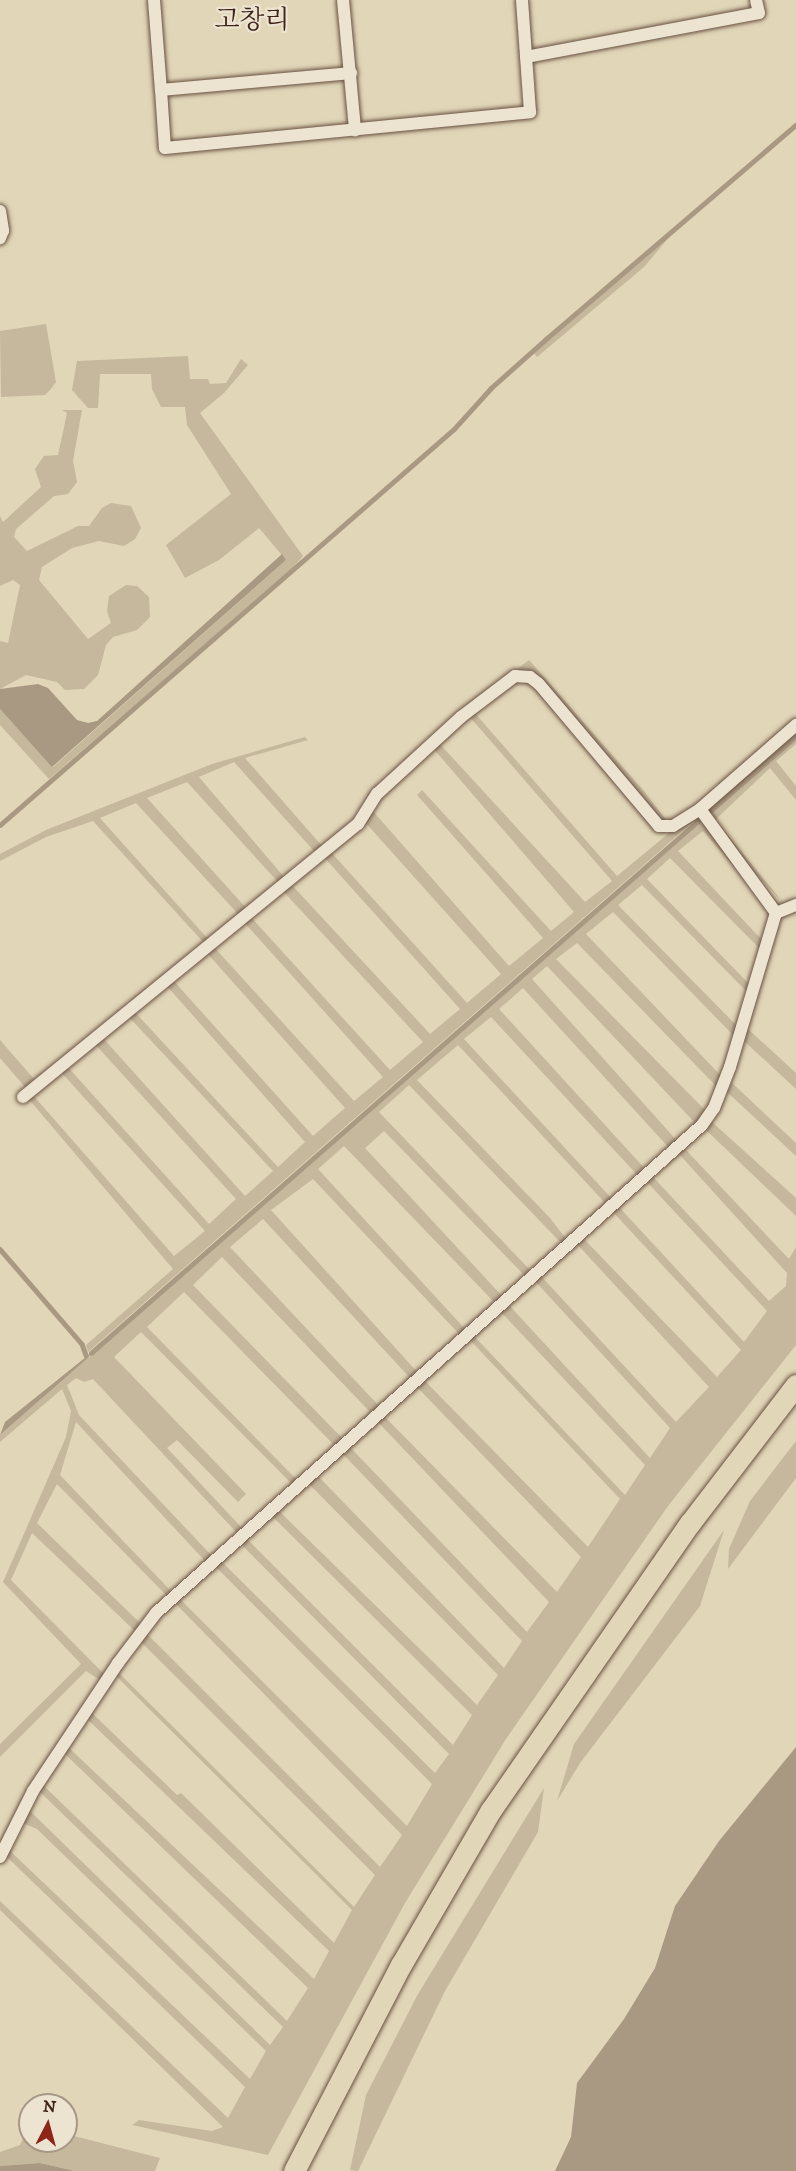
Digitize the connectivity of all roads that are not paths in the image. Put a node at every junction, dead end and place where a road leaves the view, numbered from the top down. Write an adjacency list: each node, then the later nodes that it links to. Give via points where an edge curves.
1 (154, 0): 7 (street)
2 (343, 0): 6 (street)
3 (522, 0): 5 (street)
4 (756, 0): 5 (street, via 759,13)
5 (526, 57): 8 (street, via 530,112)
6 (351, 73): 7 (street); 8 (street)
7 (161, 90): 8 (street, via 165,148)
8 (355, 130)
9 (0, 211): 10 (street)
10 (0, 238)
11 (796, 725): 12 (street)
12 (700, 809): 14 (street); 15 (street, via 673,826 659,826 652,821 582,731 539,684 530,677 515,676 462,717 376,794 358,824)
13 (796, 904): 14 (street)
14 (776, 914): 17 (street, via 730,1068 714,1108 702,1125 156,1613 33,1791)
15 (23, 1097)
16 (796, 1385): 18 (highway, via 690,1523 491,1810 401,1965)
17 (0, 1857)
18 (294, 2171)

